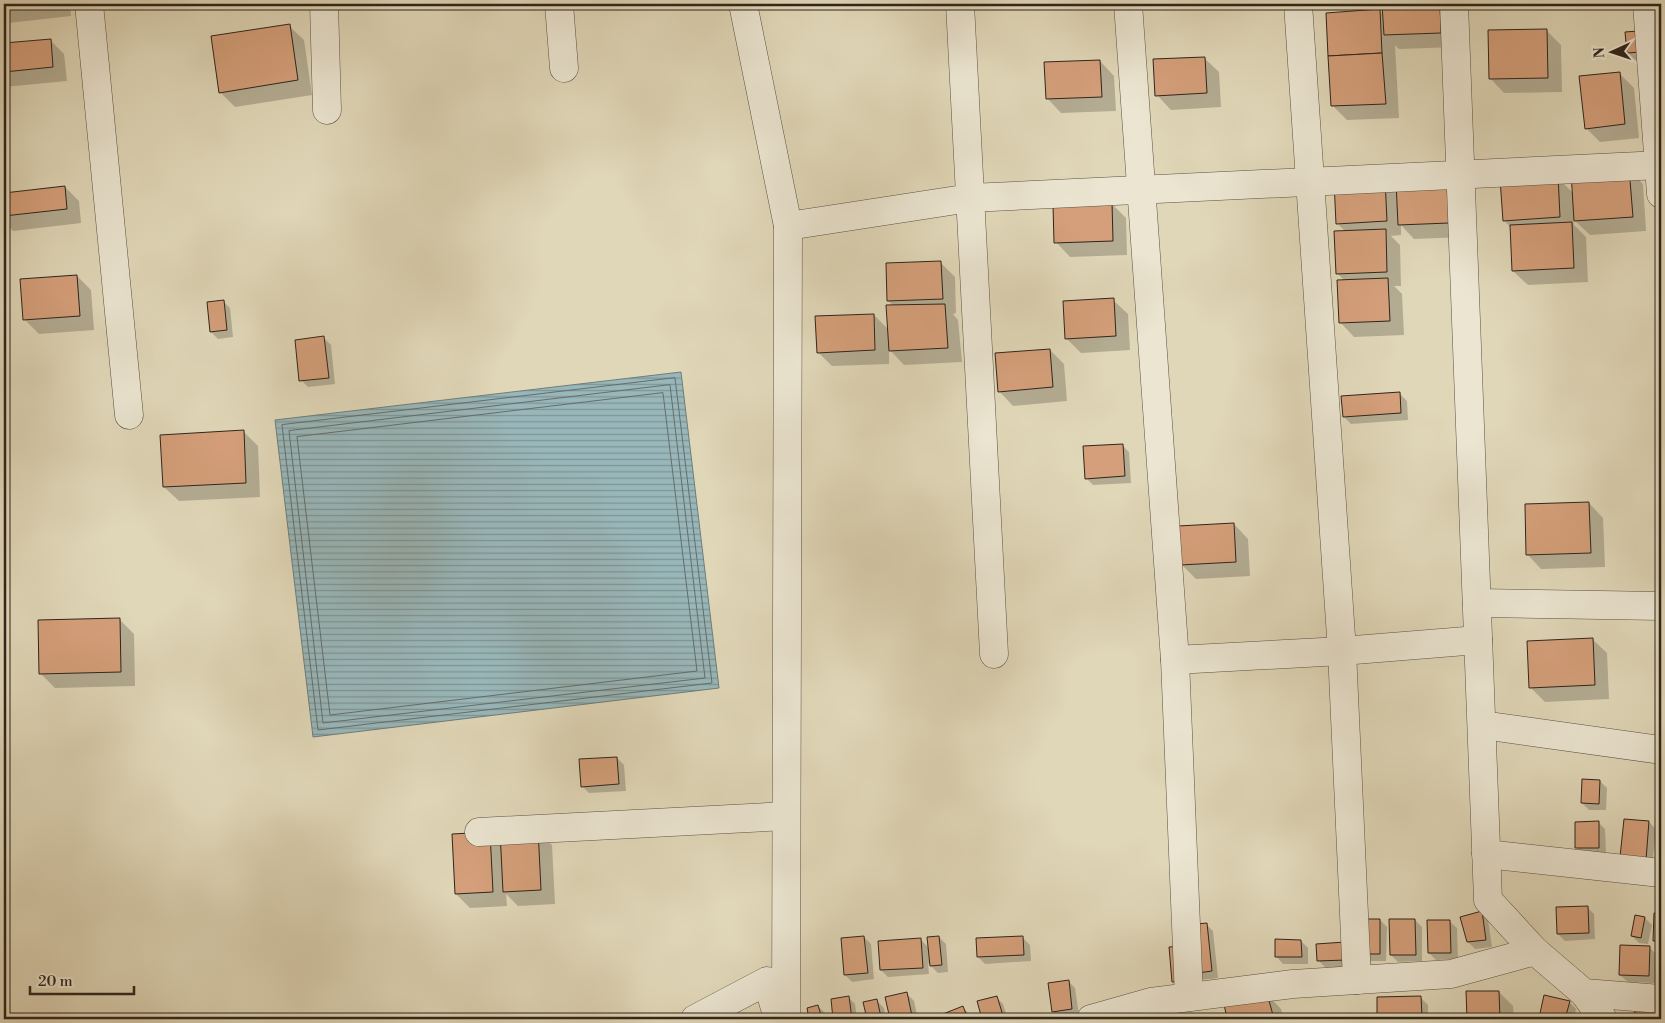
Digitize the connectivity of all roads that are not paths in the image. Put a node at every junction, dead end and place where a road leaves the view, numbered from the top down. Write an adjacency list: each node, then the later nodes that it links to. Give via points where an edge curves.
1 (89, 4): 19 (street)
2 (324, 4): 11 (street)
3 (560, 4): 10 (street)
4 (744, 4): 18 (street)
5 (960, 4): 17 (street)
6 (1128, 4): 15 (street)
7 (1298, 4): 14 (street)
8 (1454, 4): 13 (street)
9 (1647, 4): 12 (street)
10 (564, 68)
11 (328, 110)
12 (1660, 165): 13 (street); 16 (street)
13 (1461, 176): 14 (street); 20 (street)
14 (1312, 183): 15 (street); 23 (street)
15 (1141, 190): 17 (street); 25 (street)
16 (1661, 194)
17 (970, 198): 18 (street); 24 (street)
18 (788, 226): 28 (street)
19 (128, 415)
20 (1477, 603): 21 (street); 22 (street)
21 (1661, 606)
22 (1478, 640): 23 (street); 26 (street)
23 (1342, 651): 25 (street); 33 (street)
24 (994, 654)
25 (1175, 660): 35 (street)
26 (1482, 725): 27 (street); 30 (street)
27 (1661, 750)
28 (786, 816): 29 (street); 39 (street)
29 (479, 832)
30 (1486, 854): 31 (street); 32 (street, via 1488,900)
31 (1661, 873)
32 (1535, 950): 33 (street, via 1450,974); 34 (street)
33 (1356, 980): 35 (street)
34 (1584, 993): 36 (street); 41 (street)
35 (1190, 997): 40 (street, via 1151,1002)
36 (1661, 999)
37 (695, 1019): 38 (street, via 767,981)
38 (778, 1019)
39 (786, 1019)
40 (1091, 1019)
41 (1603, 1019)

